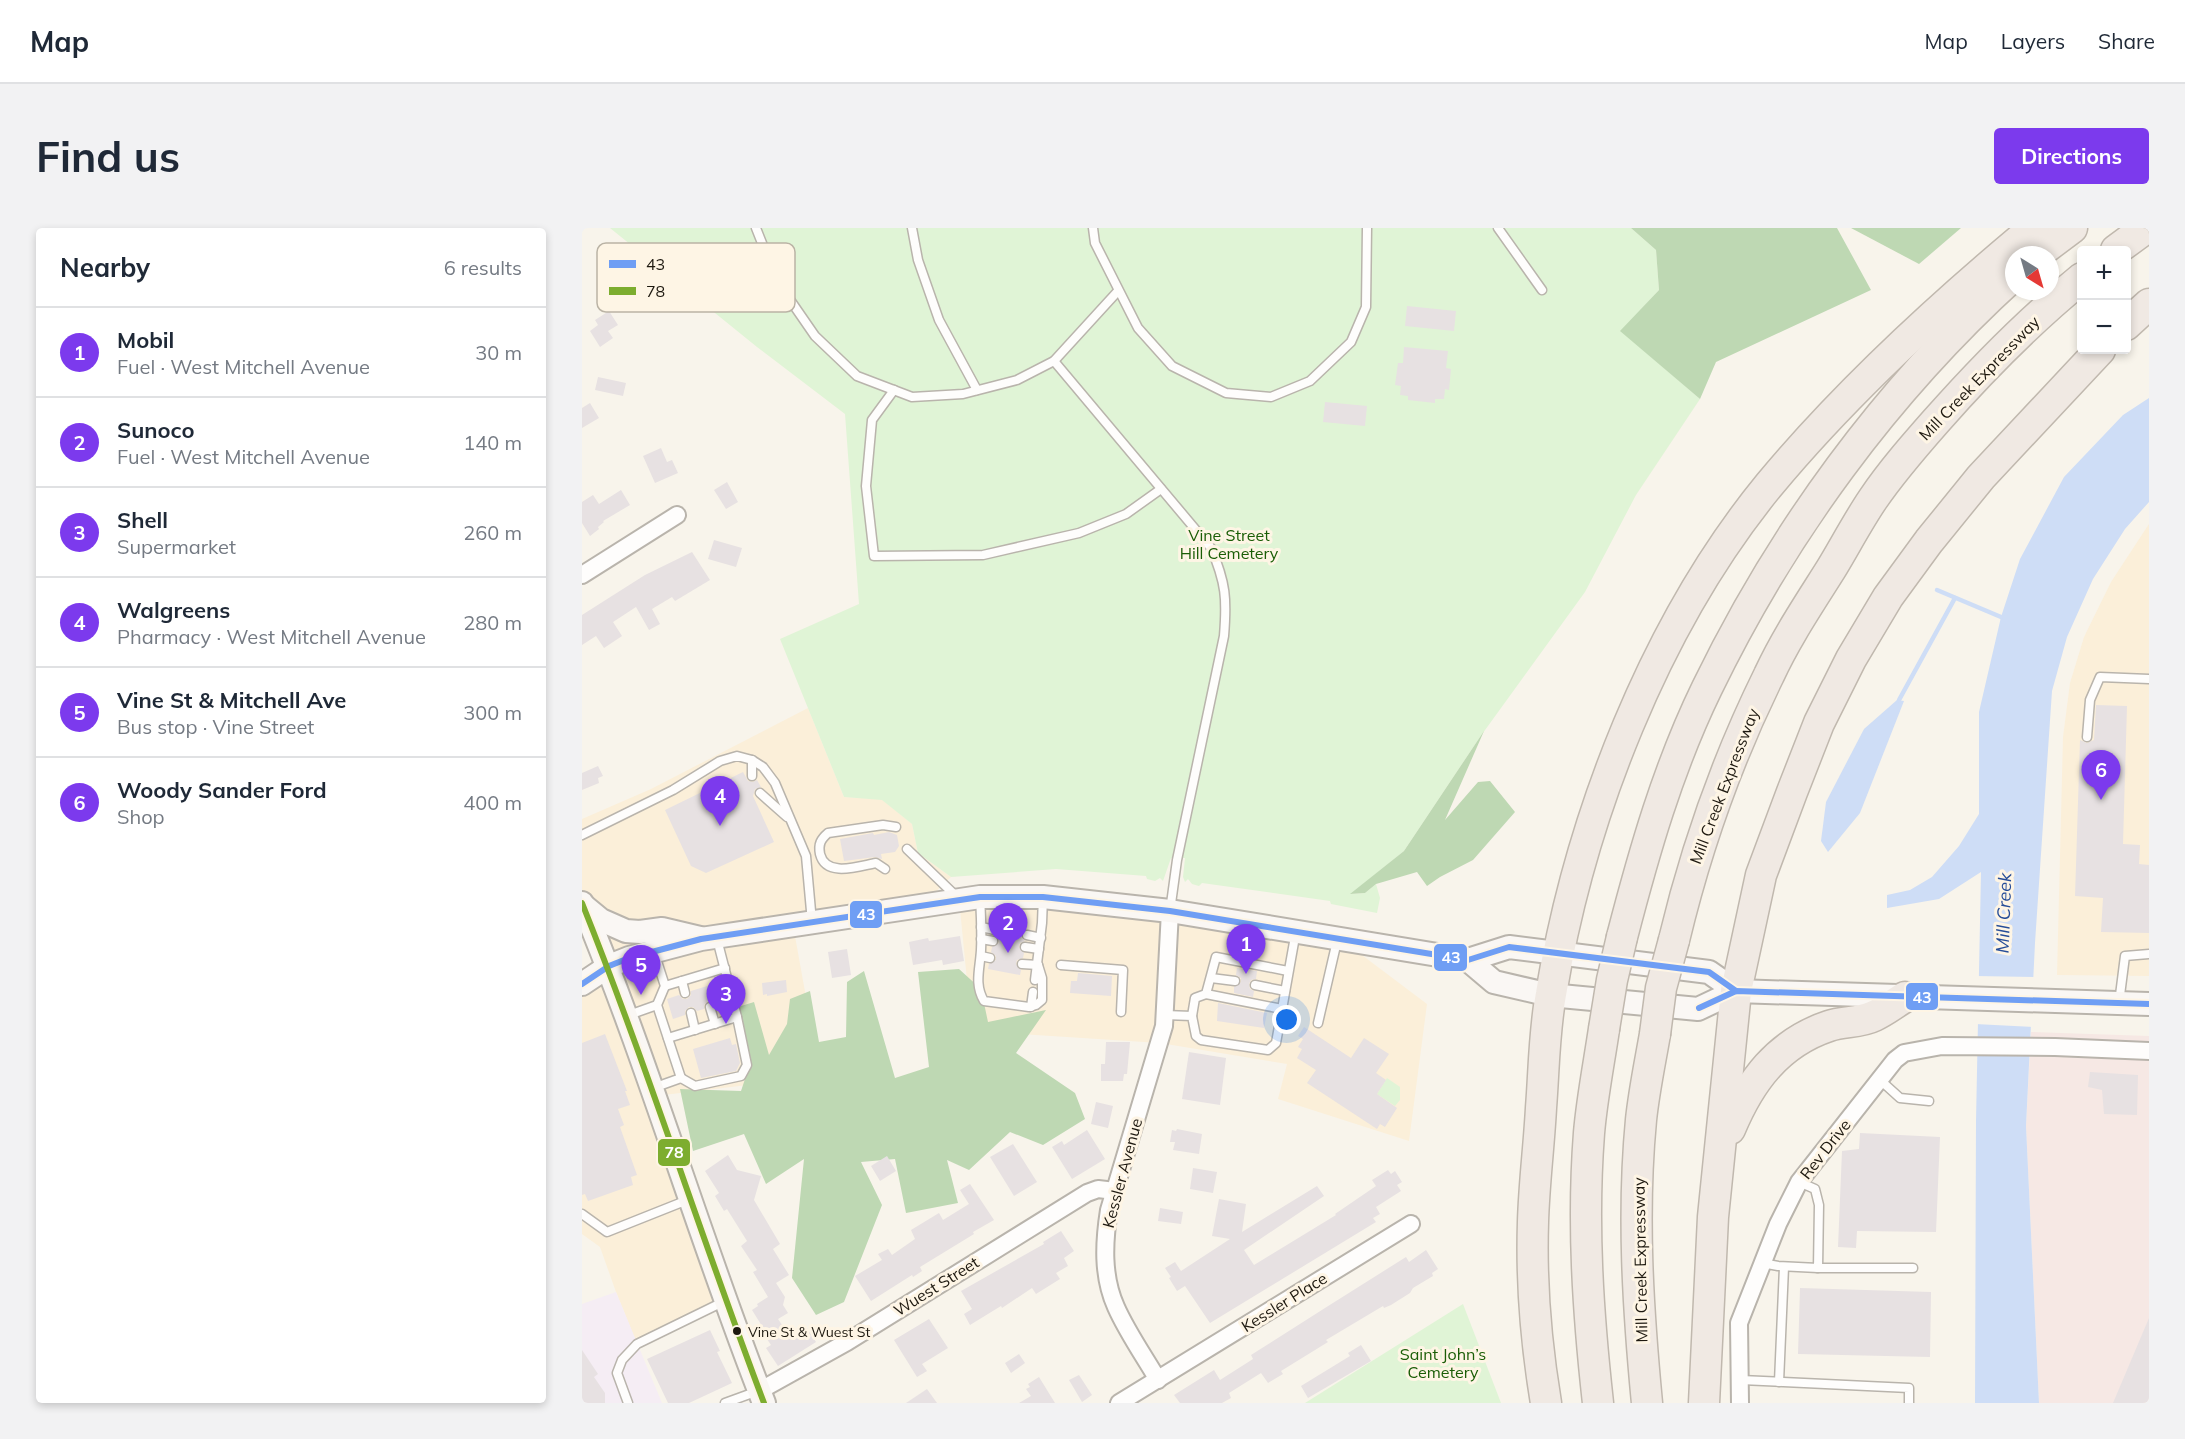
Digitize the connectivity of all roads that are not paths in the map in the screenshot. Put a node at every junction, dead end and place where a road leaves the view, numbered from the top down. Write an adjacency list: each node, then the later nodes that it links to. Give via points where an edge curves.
1 (756, 228): 9 (lane)
2 (912, 228): 22 (lane, via 918,260 939,320)
3 (1093, 228): 15 (lane, via 1095,243)
4 (1367, 228): 15 (lane, via 1366,307 1351,342 1310,381 1270,397 1226,393 1172,366 1138,328)
5 (1498, 228): 14 (lane)
6 (2034, 228): 53 (highway, via 1950,300 1831,416 1767,488 1721,551 1643,690 1614,760 1588,832)
7 (2072, 228): 10 (highway)
8 (2146, 228): 11 (highway)
9 (762, 243)
10 (2048, 246)
11 (2121, 246)
12 (2077, 282): 121 (highway, Mill Creek Expressway, bridge, via 2025,327 1954,400 1872,500 1769,673 1734,750 1689,878 1661,988 1641,1119 1637,1270)
13 (2005, 284): 120 (highway, bridge, via 1950,337 1872,424 1809,511 1766,578 1706,689 1676,763 1642,857 1612,980 1589,1133 1586,1263)
14 (1542, 290)
15 (1118, 291): 20 (lane)
16 (2149, 304): 18 (highway)
17 (795, 307): 21 (lane, via 815,336 857,376)
18 (2131, 321)
19 (2096, 354): 74 (highway, via 1981,477 1929,541 1887,597 1851,659 1819,723 1761,875)
20 (1054, 360): 22 (lane, via 1017,380); 23 (lane)
21 (894, 390): 22 (lane, via 912,397); 23 (lane, via 872,420 866,486 874,556 983,555 1079,533 1126,514)
22 (977, 390)
23 (1161, 489): 39 (lane, via 1211,548 1227,603 1224,636 1176,860)
24 (677, 515): 25 (street)
25 (582, 575)
26 (2149, 679): 27 (lane, via 2100,678 2091,700)
27 (2087, 737)
28 (752, 760): 29 (lane); 31 (lane, via 775,783); 33 (lane, via 737,756 720,761 673,790)
29 (752, 776)
30 (760, 793): 31 (lane)
31 (790, 819): 40 (lane, via 806,856)
32 (896, 827): 35 (lane, via 883,825 828,833 819,846 821,857 832,867 876,863)
33 (582, 835)
34 (907, 849): 37 (lane)
35 (885, 869)
36 (1043, 897): 37 (main road); 39 (main road); 47 (lane)
37 (969, 898): 40 (main road); 41 (lane)
38 (583, 905): 46 (main road, via 601,920 626,931 662,929); 60 (main road)
39 (1170, 911): 43 (main road); 88 (street, Kessler Avenue)
40 (812, 922): 46 (main road)
41 (981, 927): 42 (lane); 48 (lane)
42 (995, 930)
43 (1296, 931): 45 (main road); 63 (lane)
44 (1027, 935): 47 (lane)
45 (1338, 937): 57 (main road); 92 (lane)
46 (709, 938): 52 (main road); 62 (lane)
47 (1041, 938): 51 (lane)
48 (981, 939): 49 (lane); 55 (lane)
49 (993, 941)
50 (1025, 947): 51 (lane)
51 (1040, 949): 61 (lane)
52 (654, 951): 60 (main road); 71 (lane)
53 (1559, 953): 57 (main road, via 1509,947); 74 (main road, via 1709,972); 78 (highway)
54 (2149, 954): 80 (lane, via 2125,956)
55 (981, 956): 56 (lane); 84 (lane, via 978,978 984,1001)
56 (990, 958)
57 (1468, 960): 78 (main road, via 1494,982)
58 (1022, 964): 61 (lane)
59 (1061, 965): 86 (lane, via 1124,970)
60 (609, 966): 69 (main road); 89 (main road)
61 (1038, 966): 66 (lane); 84 (lane, via 1042,1000)
62 (725, 968): 64 (lane); 91 (lane)
63 (1288, 971): 65 (lane, via 1216,957); 73 (lane)
64 (701, 976): 67 (lane); 72 (lane)
65 (1211, 978): 68 (lane); 77 (lane)
66 (1035, 980)
67 (682, 981): 71 (lane); 76 (lane)
68 (1235, 981)
69 (582, 984)
70 (1255, 985): 73 (lane)
71 (664, 986): 82 (lane)
72 (704, 987)
73 (1285, 991): 85 (lane)
74 (1736, 991): 78 (main road, via 1698,1009); 79 (main road); 101 (highway)
75 (1033, 992): 84 (lane)
76 (685, 993)
77 (1206, 994): 85 (lane); 90 (lane, via 1196,998)
78 (1550, 995): 119 (highway, via 1533,1222 1536,1338)
79 (1905, 997): 80 (main road); 101 (highway, via 1873,1017 1823,1028 1786,1048 1761,1072 1741,1102)
80 (2119, 1003): 81 (main road)
81 (2149, 1004)
82 (657, 1005): 89 (lane); 95 (lane)
83 (710, 1007): 93 (lane)
84 (1031, 1007)
85 (1282, 1008): 90 (lane, via 1276,1043 1268,1050 1201,1040 1196,1036)
86 (1122, 1012)
87 (691, 1013): 94 (lane)
88 (1165, 1015): 90 (lane); 103 (street, Kessler Avenue)
89 (626, 1016): 99 (main road)
90 (1192, 1016)
91 (737, 1017): 93 (lane); 97 (lane, via 747,1065 741,1076 695,1086)
92 (1318, 1023)
93 (715, 1024): 94 (lane)
94 (695, 1030): 95 (lane)
95 (668, 1038): 97 (lane)
96 (2149, 1051): 98 (street, Rev Drive, via 1942,1046 1904,1053)
97 (681, 1078): 99 (lane)
98 (1879, 1079): 100 (lane, via 1900,1098); 102 (street, Rev Drive)
99 (652, 1089): 104 (main road)
100 (1929, 1101)
101 (1720, 1151): 122 (highway, via 1711,1240)
102 (1798, 1182): 107 (street, Rev Drive); 109 (lane, via 1815,1189 1819,1205)
103 (1115, 1191): 112 (street, Kessler Avenue, via 1105,1236 1110,1288 1116,1307); 115 (street, Wuest Street, via 1087,1192)
104 (690, 1199): 105 (lane, via 607,1232); 111 (main road)
105 (582, 1214)
106 (1411, 1224): 112 (street, Kessler Place)
107 (1762, 1263): 108 (lane); 113 (street, Rev Drive, via 1739,1323)
108 (1784, 1267): 109 (lane); 114 (lane)
109 (1818, 1268): 110 (lane)
110 (1913, 1268)
111 (725, 1301): 115 (main road); 116 (lane, via 637,1344 616,1373)
112 (1158, 1380): 118 (street)
113 (1741, 1380): 114 (lane); 123 (street, Rev Drive)
114 (1779, 1382): 124 (lane, via 1909,1388)
115 (761, 1397): 117 (lane)
116 (628, 1403)
117 (725, 1403)
118 (1119, 1403)
119 (1546, 1403)
120 (1598, 1403)
121 (1647, 1403)
122 (1704, 1403)
123 (1740, 1403)
124 (1909, 1403)

